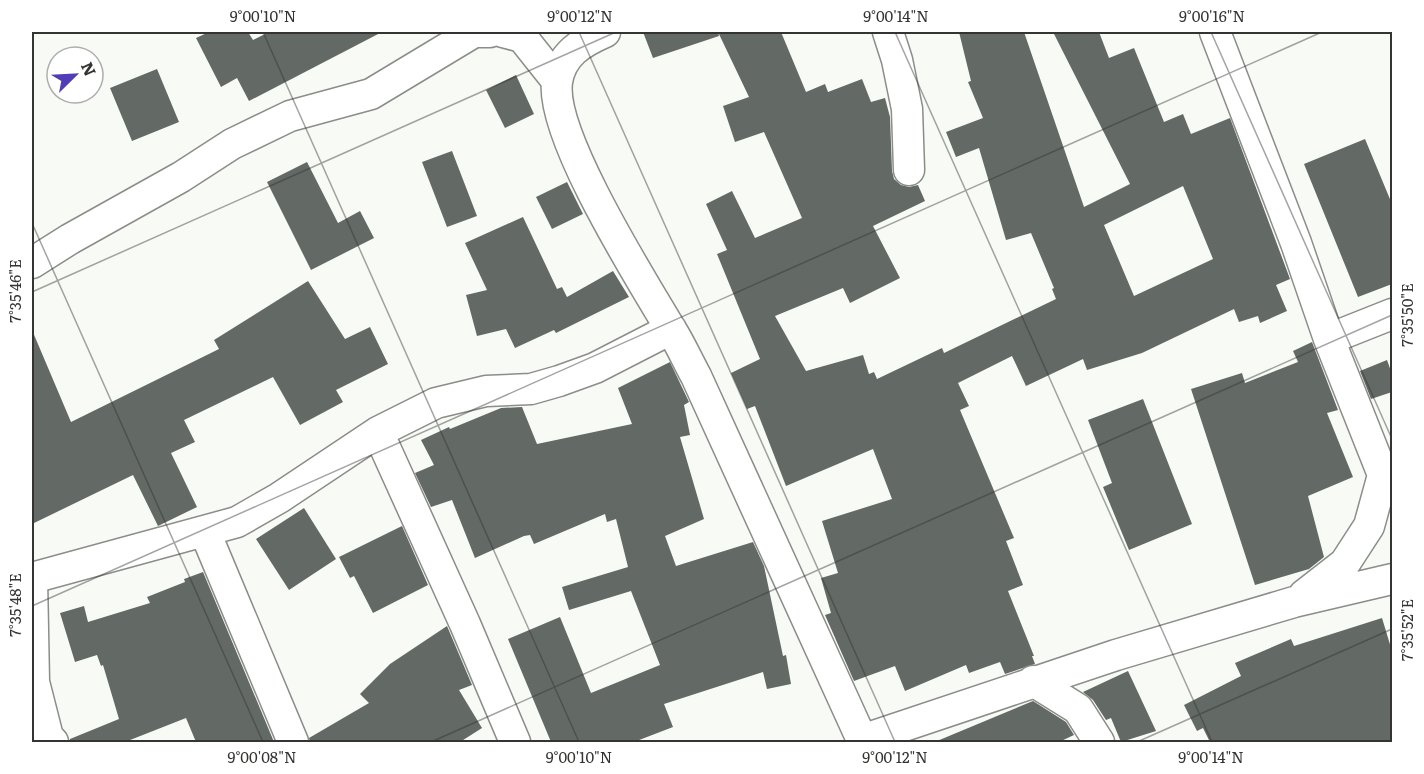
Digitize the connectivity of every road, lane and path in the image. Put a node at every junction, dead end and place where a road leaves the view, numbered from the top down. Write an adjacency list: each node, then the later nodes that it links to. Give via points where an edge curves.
1 (490, 32): 8 (street, via 474,33 371,94 290,116 232,144)
2 (503, 32): 6 (street, via 522,37)
3 (605, 32): 6 (street, via 582,42 565,59)
4 (888, 32): 7 (street, via 907,109)
5 (1215, 32): 11 (street)
6 (557, 81): 10 (street, via 558,110 585,177)
7 (909, 170)
8 (32, 263)
9 (1392, 314): 11 (street)
10 (671, 329): 12 (street, via 595,368 531,389 486,391 436,403); 21 (street)
11 (1329, 339): 13 (street)
12 (378, 432): 14 (street, via 279,498 237,522); 24 (street)
13 (1388, 482): 17 (street, via 1369,526 1345,563)
14 (205, 532): 15 (street); 23 (street)
15 (32, 578): 22 (street, via 34,682 48,737)
16 (1392, 579): 17 (street)
17 (1294, 602): 18 (street)
18 (1092, 662): 19 (street); 20 (street, via 1080,691)
19 (1033, 681): 20 (street); 21 (street)
20 (1078, 709): 25 (street)
21 (862, 741)
22 (53, 742)
23 (293, 742)
24 (515, 742)
25 (1099, 742)

